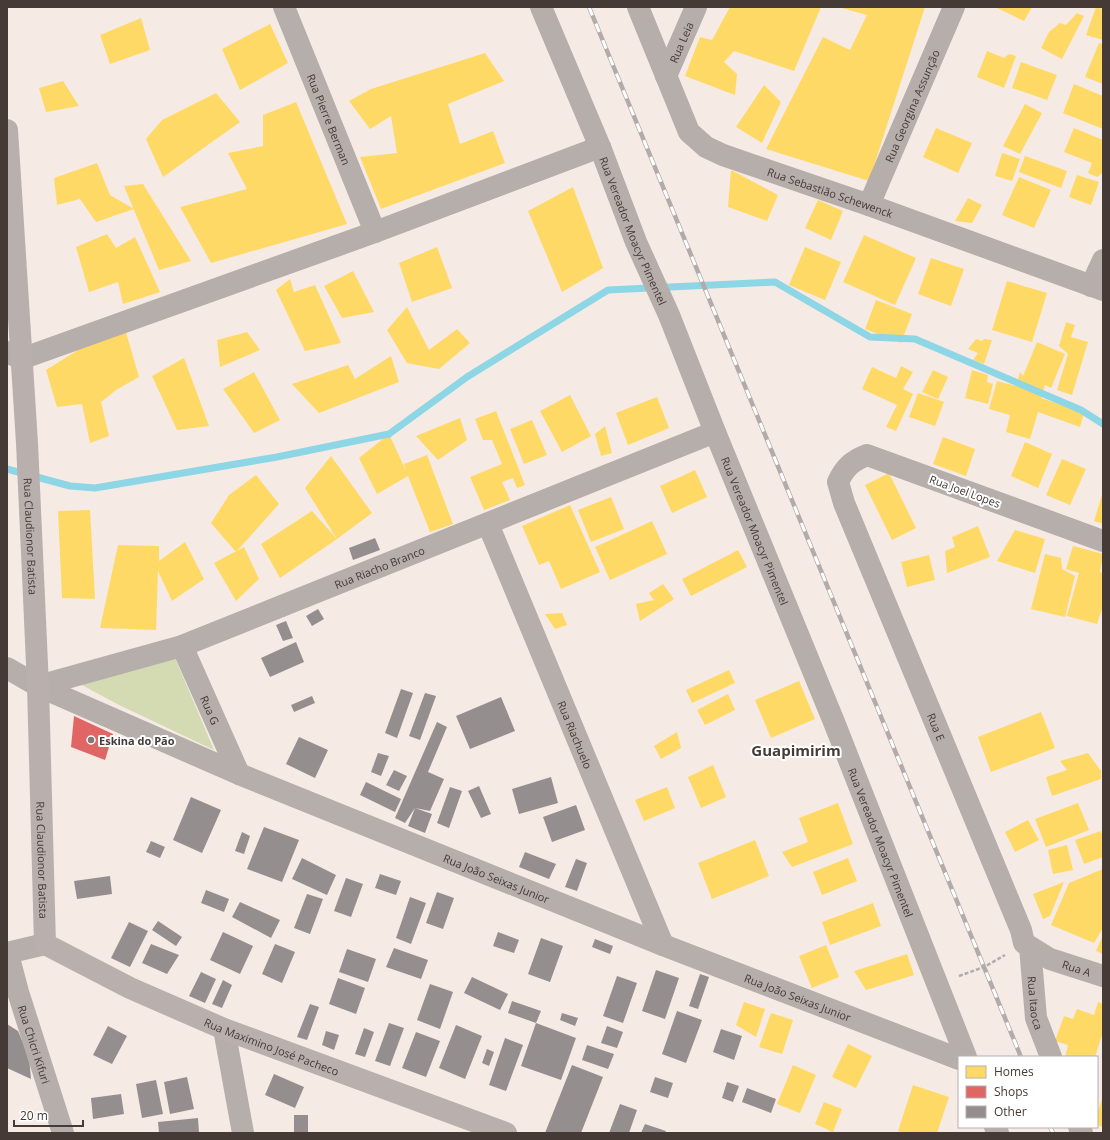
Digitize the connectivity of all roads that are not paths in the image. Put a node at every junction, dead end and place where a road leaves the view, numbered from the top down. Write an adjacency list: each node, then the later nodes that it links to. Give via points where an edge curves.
1 (284, 7): 11 (street, Rua Pierre Berman)
2 (541, 7): 8 (street, Rua Vereador Moacyr Pimentel)
3 (638, 7): 6 (street, Rua Sebastião Schewenck)
4 (696, 7): 6 (street, Rua Leia)
5 (954, 7): 10 (street, Rua Georgina Assunção)
6 (666, 76): 10 (street, Rua Sebastião Schewenck, via 689,132 706,147)
7 (7, 130): 9 (main road, Rua Claudionor Batista)
8 (600, 147): 11 (street); 15 (street, Rua Vereador Moacyr Pimentel, via 636,242 669,315)
9 (8, 186): 14 (main road, Rua Claudionor Batista)
10 (869, 205): 13 (street, Rua Sebastião Schewenck)
11 (375, 232): 14 (street)
12 (1103, 260): 13 (street)
13 (1097, 288)
14 (14, 356): 21 (main road, Rua Claudionor Batista, via 27,443)
15 (715, 432): 17 (street, Rua Riacho Branco); 29 (street, Rua Vereador Moacyr Pimentel, via 834,722)
16 (838, 482): 18 (street, Rua Joel Lopes, via 844,468 867,455); 25 (street, Rua E, via 844,503)
17 (488, 524): 19 (street, Rua Riacho Branco); 24 (street, Rua Riachuelo)
18 (1103, 542)
19 (182, 646): 21 (street, Rua Riacho Branco); 22 (street, Rua G)
20 (7, 668): 21 (street, Rua João Seixas Junior)
21 (38, 686): 22 (street, Rua João Seixas Junior); 23 (main road, Rua Claudionor Batista)
22 (239, 774): 24 (street, Rua João Seixas Junior)
23 (45, 944): 26 (street); 28 (main road, Rua Maximino José Pacheco, via 130,988)
24 (663, 945): 31 (street, Rua João Seixas Junior)
25 (1027, 945): 27 (street, Rua A, via 1050,959); 30 (street, Rua Itaoca, via 1036,1018)
26 (7, 954): 32 (street, Rua Chicri Kifuri)
27 (1103, 976)
28 (224, 1029): 33 (street); 34 (main road, Rua Maximino José Pacheco)
29 (966, 1056)
30 (1051, 1056)
31 (958, 1059)
32 (63, 1133)
33 (243, 1133)
34 (506, 1133)

